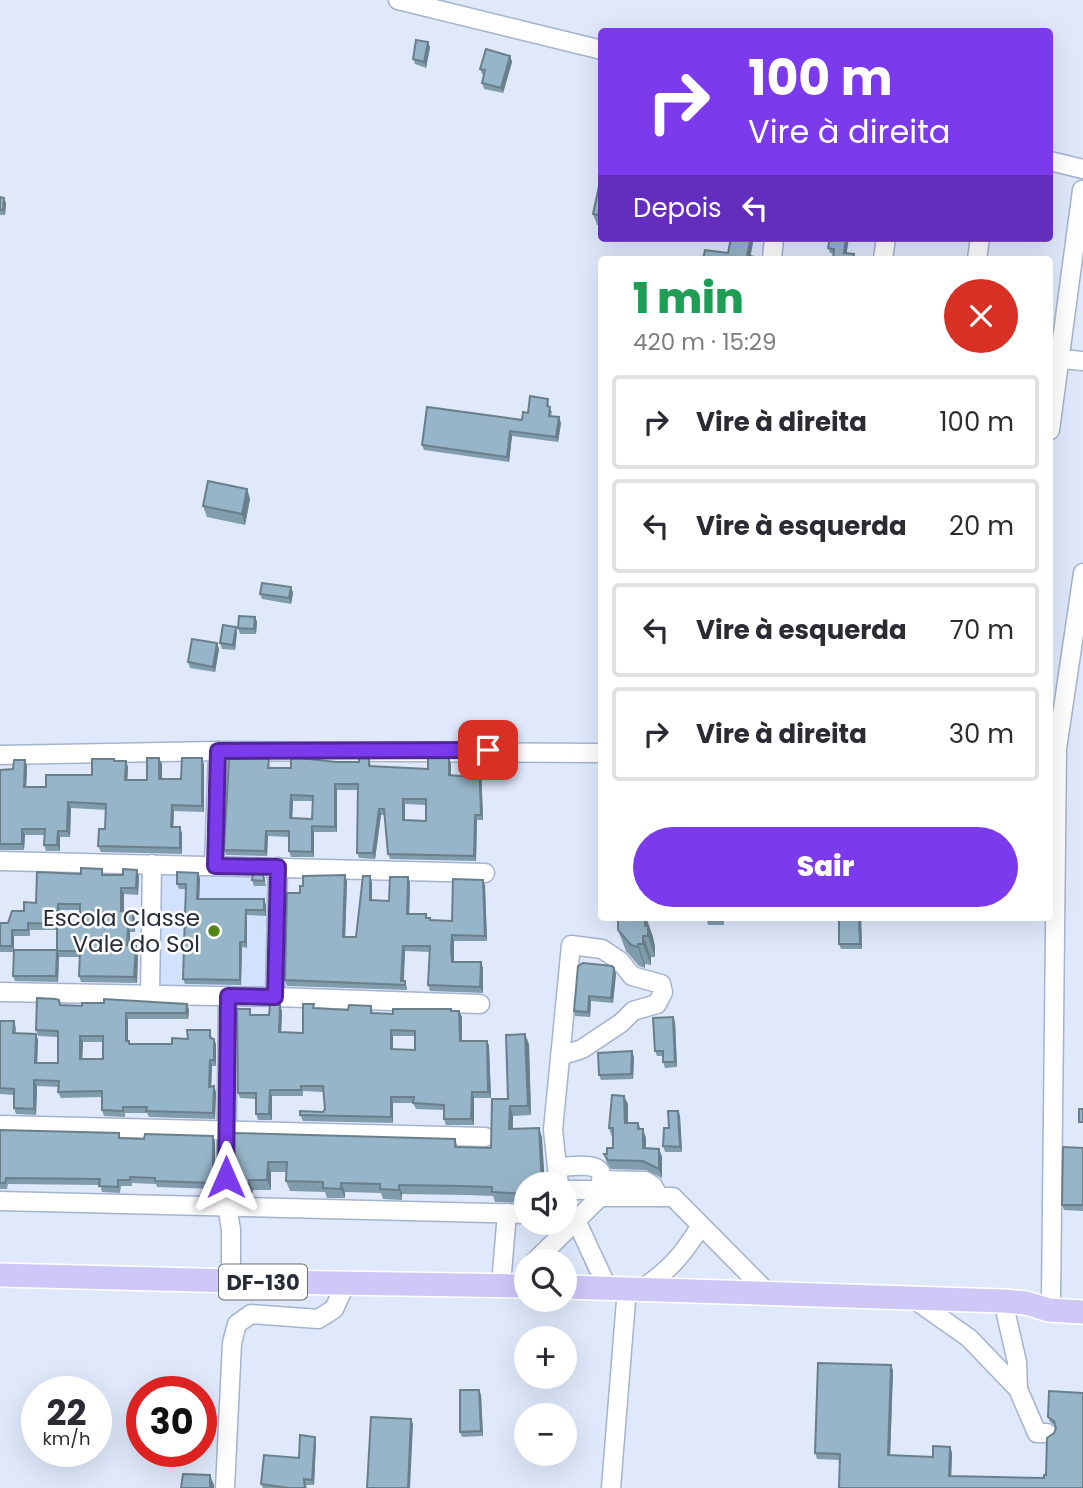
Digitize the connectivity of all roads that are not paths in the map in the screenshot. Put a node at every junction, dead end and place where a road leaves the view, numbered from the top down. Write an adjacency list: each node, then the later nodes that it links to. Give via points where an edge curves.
1 (398, 0): 2 (street)
2 (598, 49)
3 (1053, 162): 4 (street)
4 (1083, 169)
5 (1083, 190): 6 (street)
6 (1055, 358): 7 (street); 8 (street)
7 (1083, 361)
8 (1053, 387)
9 (1083, 573): 10 (street)
10 (1054, 749): 19 (street)
11 (218, 751): 12 (street); 13 (street); 16 (street)
12 (598, 753)
13 (0, 755)
14 (0, 861): 15 (street)
15 (152, 864): 16 (street); 22 (street)
16 (215, 866): 17 (street)
17 (278, 867): 18 (street); 24 (street)
18 (485, 873)
19 (1053, 888)
20 (1053, 921): 53 (street)
21 (0, 992): 22 (street)
22 (150, 995): 23 (street)
23 (228, 996): 24 (street); 28 (street)
24 (275, 997): 25 (street)
25 (480, 1004)
26 (560, 1056): 26 (street, via 571,945 602,948 632,976 661,984 663,992 657,1004 633,1011 582,1049); 30 (street, via 553,1130)
27 (0, 1125): 28 (street)
28 (226, 1131): 29 (street); 35 (street)
29 (485, 1137)
30 (558, 1172)
31 (572, 1172): 32 (street, via 592,1166 598,1169)
32 (601, 1189): 33 (street); 38 (street); 40 (street, via 673,1197)
33 (577, 1190)
34 (0, 1201): 35 (street)
35 (228, 1205): 36 (street); 44 (street)
36 (507, 1213): 37 (street); 46 (street)
37 (514, 1213)
38 (577, 1213)
39 (577, 1218): 48 (street)
40 (700, 1227): 48 (street, via 682,1256 661,1275); 49 (street)
41 (558, 1235): 42 (street)
42 (545, 1249)
43 (0, 1275): 44 (main road, DF-130)
44 (231, 1281): 45 (main road, DF-130)
45 (346, 1283): 46 (main road, DF-130); 57 (street, via 334,1309 318,1319 251,1314 237,1324 232,1343)
46 (512, 1286)
47 (577, 1287): 48 (main road)
48 (625, 1288): 49 (main road); 58 (street)
49 (769, 1294): 50 (main road)
50 (912, 1298): 52 (main road); 55 (street, via 969,1338)
51 (1083, 1298): 53 (main road)
52 (1014, 1302): 53 (main road); 55 (street)
53 (1050, 1304): 54 (main road)
54 (1083, 1312)
55 (1018, 1389): 56 (street, via 1037,1433)
56 (1047, 1433)
57 (225, 1488)
58 (611, 1488)

